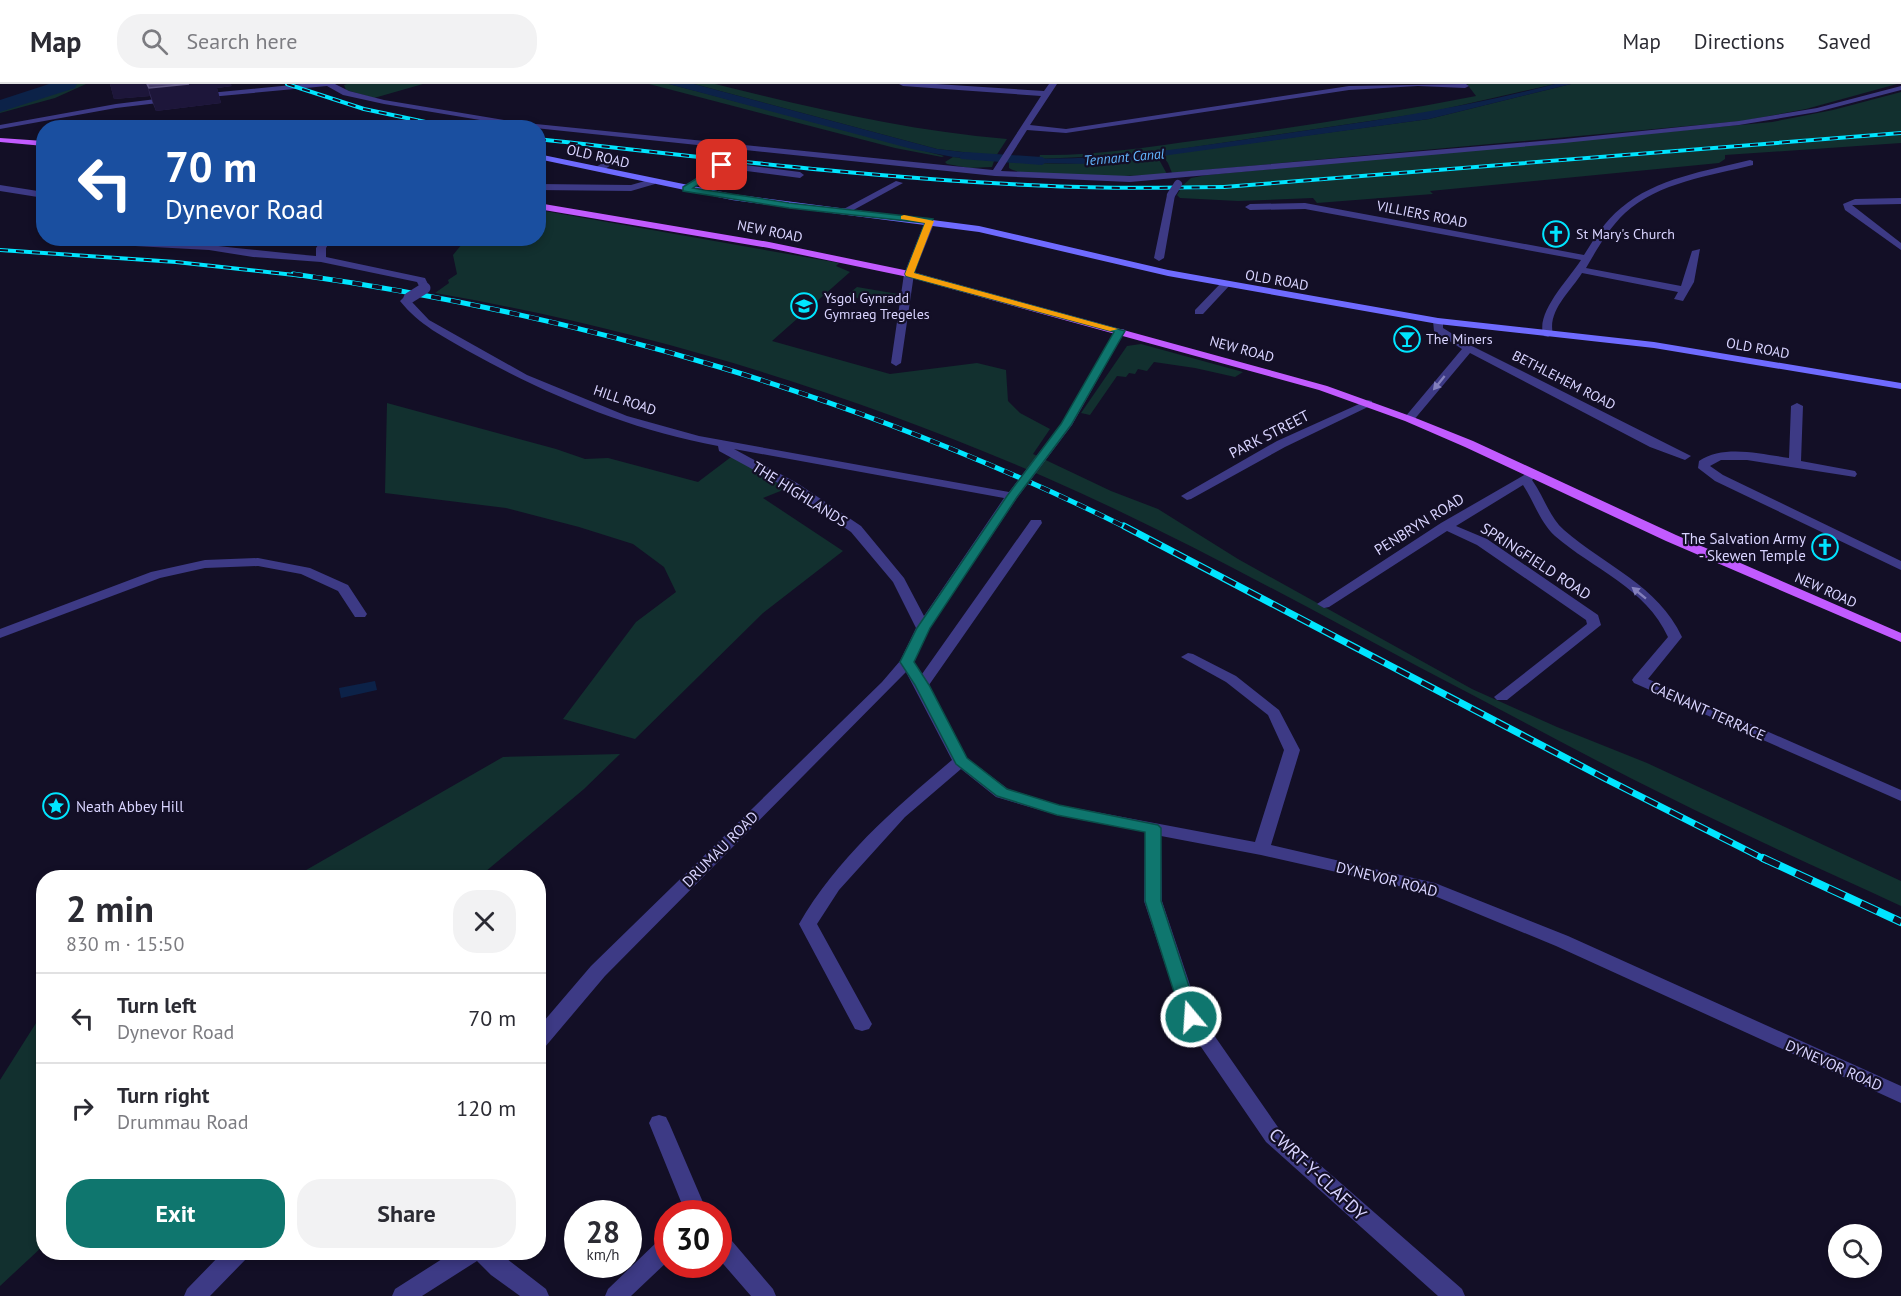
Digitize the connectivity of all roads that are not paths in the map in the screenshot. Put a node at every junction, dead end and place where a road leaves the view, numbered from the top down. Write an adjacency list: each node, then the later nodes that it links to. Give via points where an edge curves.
1 (327, 84): 8 (street, via 116,106); 9 (street, via 384,102)
2 (903, 84): 6 (street)
3 (1053, 84): 6 (street)
4 (1465, 86): 12 (street, via 1349,88 1066,131)
5 (1901, 88): 21 (street, via 1817,110 1739,123)
6 (1048, 94): 12 (street)
7 (36, 120): 10 (street)
8 (39, 120)
9 (487, 120)
10 (0, 127)
11 (546, 127): 19 (street)
12 (1026, 127): 19 (street)
13 (0, 140): 14 (main road)
14 (36, 143)
15 (619, 157): 18 (street)
16 (546, 158): 18 (main road, OLD ROAD)
17 (1750, 163): 39 (street, via 1643,196 1609,224)
18 (599, 169): 22 (main road, OLD ROAD)
19 (995, 173): 21 (street)
20 (800, 175): 26 (street, via 722,165)
21 (1178, 180): 37 (street, bridge, via 1171,195)
22 (652, 182): 24 (street, OLD ROAD, via 631,188); 26 (main road, OLD ROAD)
23 (899, 183): 31 (street)
24 (546, 187)
25 (0, 188): 27 (street)
26 (686, 189): 31 (main road, OLD ROAD)
27 (36, 194)
28 (1901, 201): 35 (street, via 1848,204 1848,208)
29 (546, 207): 41 (main road, NEW ROAD, via 769,245)
30 (1250, 207): 39 (street, VILLIERS ROAD, via 1305,206)
31 (845, 211): 32 (main road, OLD ROAD)
32 (930, 221): 41 (street); 42 (main road, OLD ROAD, via 1028,239)
33 (190, 246): 38 (street)
34 (322, 246): 38 (street)
35 (1901, 247)
36 (1697, 251): 40 (street, via 1682,295)
37 (1159, 258)
38 (321, 259): 53 (street, HILL ROAD, bridge, via 421,280 425,288 405,301 425,322 523,377 623,418)
39 (1588, 259): 40 (street)
40 (1581, 270): 46 (street, via 1546,322)
41 (909, 274): 45 (main road, NEW ROAD); 48 (street)
42 (1225, 285): 43 (street); 44 (main road, OLD ROAD)
43 (1199, 312)
44 (1438, 321): 46 (main road, OLD ROAD); 47 (street, BETHLEHEM ROAD, via 1438,329)
45 (1120, 331): 50 (main road, NEW ROAD, via 1281,375); 58 (street, DRUMAU ROAD, via 1066,425)
46 (1548, 334): 49 (main road, OLD ROAD, via 1690,351)
47 (1468, 348): 52 (street, one-way to 52); 54 (street, BETHLEHEM ROAD, via 1654,444)
48 (896, 363)
49 (1901, 386)
50 (1368, 404): 52 (main road, NEW ROAD); 59 (street, PARK STREET, via 1281,444)
51 (1797, 406): 55 (street)
52 (1409, 419): 57 (main road, NEW ROAD)
53 (698, 440): 58 (street, HILL ROAD); 65 (street, THE HIGHLANDS, via 724,448 793,486 856,529 899,581)
54 (1685, 456)
55 (1795, 463): 56 (street); 62 (street, via 1733,456 1703,464 1719,478)
56 (1851, 474)
57 (1529, 477): 61 (street, PENBRYN ROAD); 67 (main road, NEW ROAD); 73 (street, CAENANT TERRACE, one-way to 57, via 1639,680 1675,637 1672,625 1611,570 1559,533 1550,523)
58 (1012, 496): 65 (street, DRUMAU ROAD)
59 (1187, 496)
60 (1036, 523): 70 (street)
61 (1446, 526): 63 (street, PENBRYN ROAD); 71 (street, SPRINGFIELD ROAD, via 1482,542 1593,618 1594,625)
62 (1901, 566)
63 (1324, 604)
64 (360, 614): 66 (street, via 343,588 305,571 258,562 205,564 156,575)
65 (924, 628): 69 (street, DRUMAU ROAD)
66 (0, 634)
67 (1901, 638)
68 (1188, 657): 75 (street, via 1231,680 1274,713 1292,750)
69 (907, 662): 70 (street, DYNEVOR ROAD); 77 (street, DRUMAU ROAD, via 598,971)
70 (922, 685): 72 (street, DYNEVOR ROAD)
71 (1502, 697)
72 (961, 761): 74 (street, DYNEVOR ROAD, via 1002,793 1057,810); 76 (street, via 899,813 833,886 808,924)
73 (1901, 796)
74 (1153, 828): 75 (street, DYNEVOR ROAD); 91 (street, CWRT-Y-CLAFDY, via 1153,901 1191,1017 1273,1136)
75 (1261, 849): 78 (street, DYNEVOR ROAD, via 1429,887 1562,941)
76 (862, 1024)
77 (546, 1033)
78 (1901, 1095)
79 (659, 1123): 80 (street)
80 (691, 1200)
81 (732, 1257): 90 (street)
82 (654, 1259): 89 (street)
83 (230, 1260): 86 (street)
84 (460, 1260): 87 (street)
85 (492, 1260): 88 (street)
86 (195, 1296)
87 (403, 1296)
88 (538, 1296)
89 (616, 1296)
90 (765, 1296)
91 (1454, 1296)

